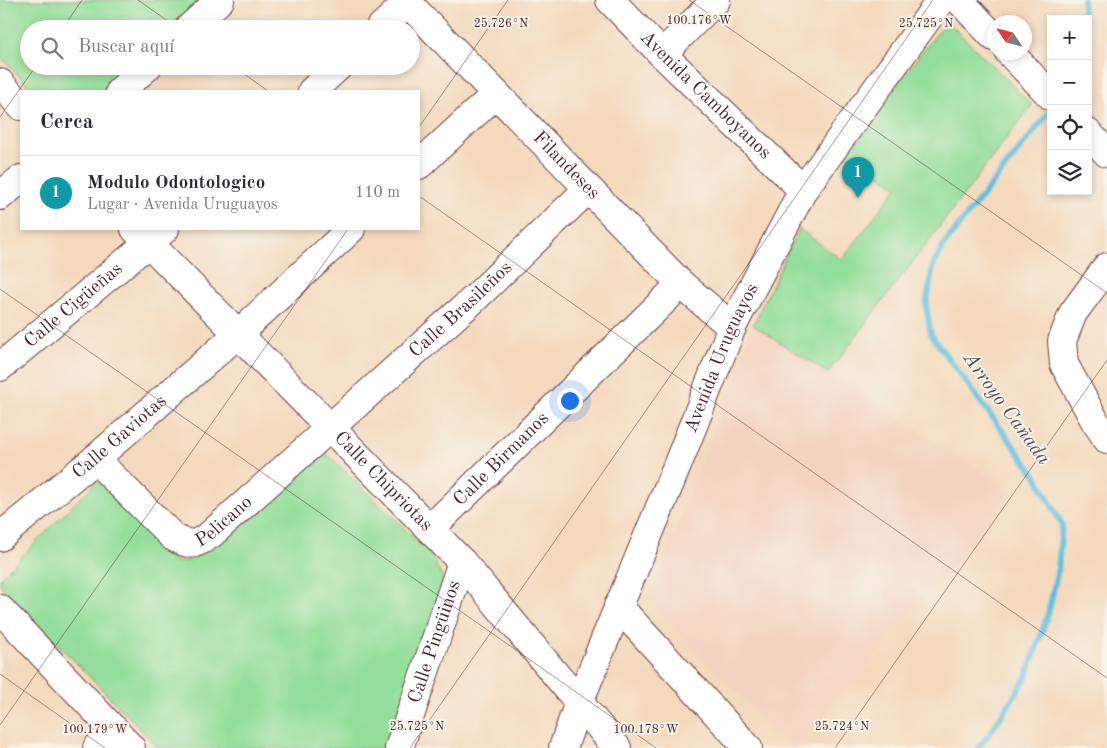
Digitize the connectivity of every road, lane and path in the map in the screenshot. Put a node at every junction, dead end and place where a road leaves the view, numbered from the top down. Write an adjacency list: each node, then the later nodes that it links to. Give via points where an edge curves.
1 (220, 0): 7 (street)
2 (610, 0): 10 (street, Avenida Camboyanos)
3 (716, 0): 10 (street)
4 (941, 0): 25 (street, Avenida Uruguayos)
5 (959, 0): 9 (street)
6 (406, 1): 8 (street); 18 (street, Filandeses)
7 (198, 20)
8 (388, 20)
9 (987, 30)
10 (662, 54): 25 (street, Avenida Camboyanos)
11 (1017, 60): 17 (street)
12 (138, 75): 15 (street)
13 (329, 75): 16 (street)
14 (0, 83): 19 (street)
15 (121, 90)
16 (313, 90)
17 (1047, 92)
18 (496, 94): 22 (street); 24 (street, Filandeses)
19 (20, 105)
20 (1092, 137): 21 (street)
21 (1107, 153)
22 (420, 164)
23 (20, 179): 26 (street)
24 (588, 189): 30 (street, Filandeses); 35 (street, Calle Brasileños, via 474,299)
25 (803, 190): 31 (street, Avenida Uruguayos)
26 (0, 196)
27 (350, 230): 32 (street, Calle Gaviotas)
28 (150, 234): 32 (street, Calle Chipriotas); 33 (street, Calle Cigüeñas)
29 (1107, 267): 34 (street, via 1073,313 1062,342 1064,364)
30 (681, 284): 31 (street, Filandeses); 37 (street, Calle Birmanos)
31 (732, 327): 40 (street, Avenida Uruguayos)
32 (238, 334): 35 (street, Calle Chipriotas); 36 (street, Calle Gaviotas)
33 (0, 367)
34 (1103, 423)
35 (329, 427): 36 (street, Pelicano, via 198,543 185,544 172,537); 37 (street, Calle Chipriotas)
36 (95, 459): 38 (street, Calle Gaviotas)
37 (430, 529): 39 (street, Calle Chipriotas)
38 (0, 538)
39 (462, 562): 42 (street, Calle Chipriotas); 44 (street, Calle Pingüinos)
40 (618, 606): 42 (street, Avenida Uruguayos); 47 (street)
41 (1, 613): 43 (street)
42 (579, 702): 45 (street, Avenida Uruguayos); 46 (street, Calle Chipriotas)
43 (115, 742)
44 (399, 748)
45 (563, 748)
46 (616, 748)
47 (748, 748)

